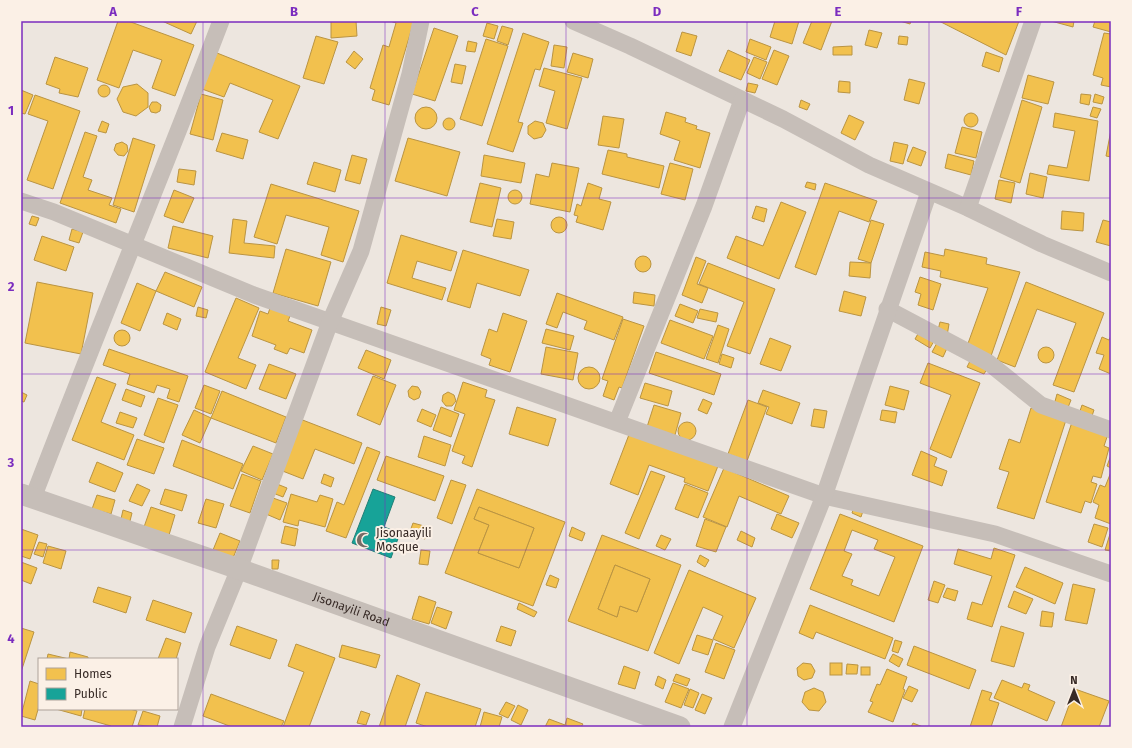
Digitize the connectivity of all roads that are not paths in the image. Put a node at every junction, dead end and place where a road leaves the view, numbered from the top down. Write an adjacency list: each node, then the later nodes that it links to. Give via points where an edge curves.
1 (221, 21): 9 (street)
2 (421, 21): 12 (street, via 410,74 361,251)
3 (573, 21): 5 (street)
4 (1033, 21): 8 (street)
5 (742, 100): 6 (street); 13 (street, via 704,206)
6 (928, 192): 8 (street); 11 (street)
7 (21, 201): 9 (street)
8 (968, 208): 10 (street, via 1042,244)
9 (133, 245): 12 (street, via 254,295); 15 (street)
10 (1111, 273)
11 (887, 309): 14 (street, via 989,363 1041,405); 16 (street)
12 (330, 322): 13 (street); 17 (street)
13 (617, 422): 16 (street)
14 (1111, 430)
15 (27, 496): 17 (street, Jisonayili Road)
16 (824, 496): 18 (street, via 995,534); 21 (street)
17 (240, 569): 19 (street, via 207,647); 20 (street, Jisonayili Road)
18 (1111, 574)
19 (182, 727)
20 (680, 727)
21 (732, 727)

